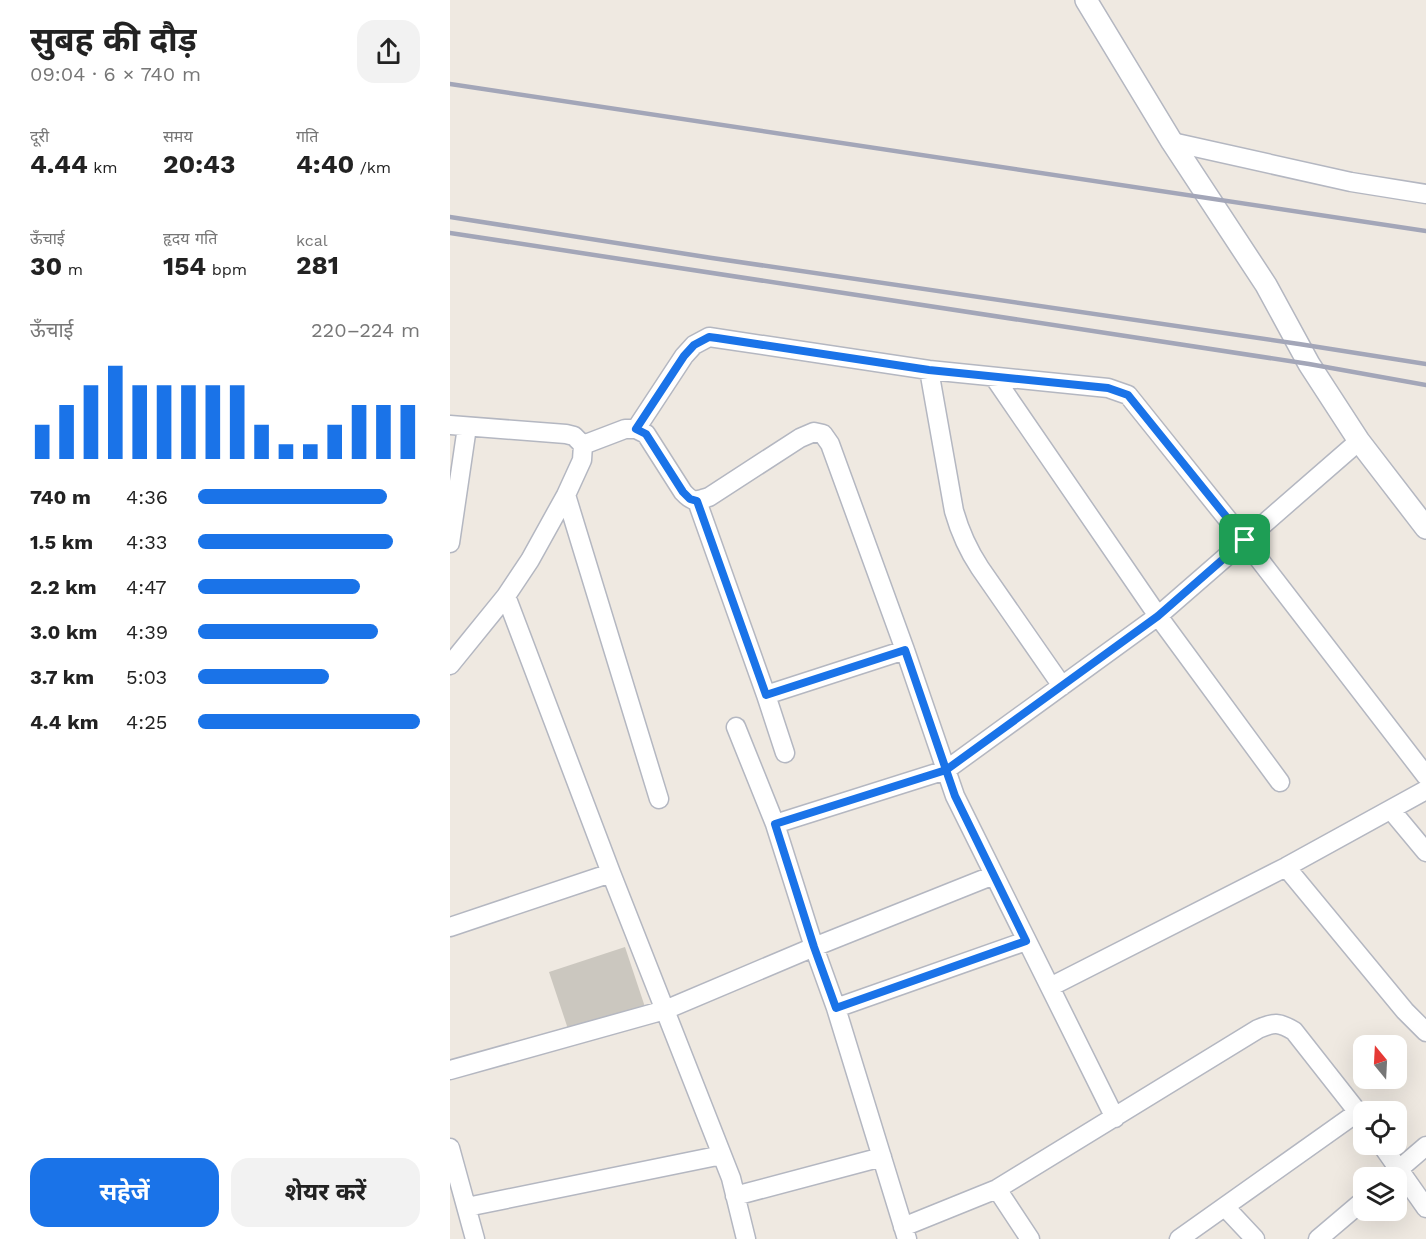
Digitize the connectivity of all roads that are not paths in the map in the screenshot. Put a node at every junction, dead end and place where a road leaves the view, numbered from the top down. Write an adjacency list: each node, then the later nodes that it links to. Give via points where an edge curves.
1 (1086, 0): 2 (street)
2 (1172, 142): 3 (street, via 1351,182); 8 (street, via 1266,285)
3 (1426, 194)
4 (929, 370): 5 (street); 7 (street, via 709,337 684,356); 19 (street, via 960,531 980,568)
5 (994, 377): 13 (street, via 1108,388 1128,395); 16 (street)
6 (459, 426): 9 (street, via 566,434); 14 (street)
7 (636, 429): 9 (street, via 625,429); 11 (street, via 646,434 683,492)
8 (1359, 441): 12 (street); 13 (street)
9 (583, 445): 10 (street, via 582,460)
10 (566, 495): 15 (street); 27 (street)
11 (697, 501): 17 (street, via 800,438 814,432 823,434); 20 (street)
12 (1426, 528)
13 (1245, 540): 16 (street); 24 (street)
14 (450, 543)
15 (506, 596): 18 (street); 32 (street)
16 (1158, 616): 19 (street); 25 (street)
17 (905, 650): 20 (street); 23 (street)
18 (450, 666)
19 (1062, 686): 23 (street)
20 (766, 695): 22 (street)
21 (736, 727): 29 (street)
22 (785, 753)
23 (946, 770): 29 (street); 33 (street)
24 (1426, 776)
25 (1280, 782)
26 (1426, 790): 28 (street)
27 (659, 799)
28 (1391, 810): 30 (street); 31 (street)
29 (775, 824): 36 (street)
30 (1426, 852)
31 (1286, 867): 37 (street); 40 (street)
32 (611, 873): 34 (street); 39 (street)
33 (994, 875): 35 (street); 36 (street)
34 (450, 927)
35 (1026, 941): 37 (street); 38 (street)
36 (814, 947): 38 (street); 39 (street)
37 (1050, 987): 43 (street)
38 (836, 1008): 48 (street)
39 (665, 1010): 41 (street); 47 (street)
40 (1426, 1032)
41 (450, 1070)
42 (1353, 1106): 43 (street, via 1294,1031 1281,1024 1270,1024)
43 (1115, 1118): 51 (street)
44 (1353, 1121): 54 (street)
45 (1426, 1146): 49 (street)
46 (450, 1148): 53 (street)
47 (722, 1155): 52 (street); 53 (street)
48 (882, 1157): 52 (street); 57 (street)
49 (1402, 1167)
50 (1407, 1188): 55 (street)
51 (997, 1189): 57 (street); 60 (street)
52 (735, 1196): 59 (street)
53 (467, 1207): 58 (street)
54 (1225, 1207): 61 (street); 62 (street)
55 (1426, 1208)
56 (1353, 1209): 63 (street)
57 (905, 1233)
58 (475, 1239)
59 (746, 1239)
60 (1030, 1239)
61 (1179, 1239)
62 (1255, 1239)
63 (1318, 1239)

